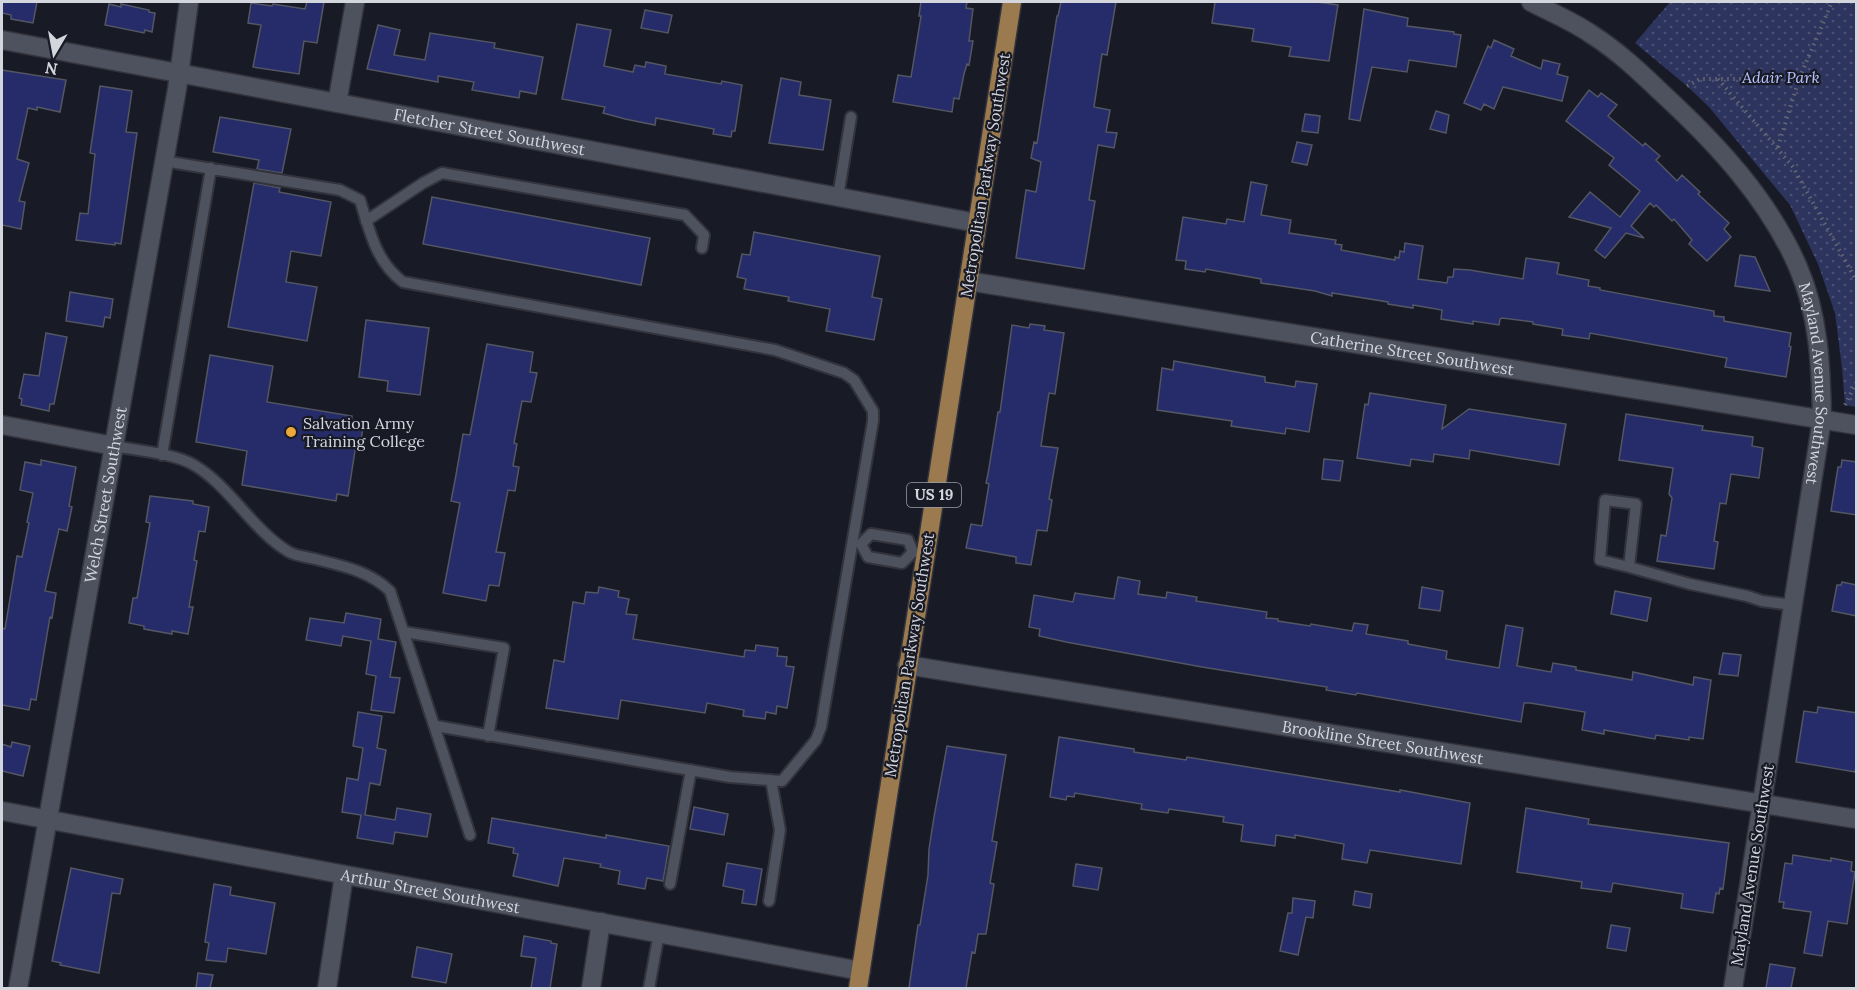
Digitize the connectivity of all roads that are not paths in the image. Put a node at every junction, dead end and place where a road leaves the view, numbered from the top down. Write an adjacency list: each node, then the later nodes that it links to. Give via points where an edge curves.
1 (189, 2): 6 (street, Welch Street Southwest)
2 (355, 2): 7 (street)
3 (1012, 2): 13 (main road, Metropolitan Parkway Southwest / US 19)
4 (1531, 2): 16 (street, Mayland Avenue Southwest, via 1591,34 1636,68 1700,129 1775,222 1798,268 1814,317)
5 (2, 40): 6 (street, Fletcher Street Southwest)
6 (180, 73): 7 (street, Fletcher Street Southwest); 9 (street, Welch Street Southwest)
7 (337, 103): 11 (street, Fletcher Street Southwest)
8 (851, 117): 11 (lane)
9 (164, 161): 10 (lane); 19 (street, Welch Street Southwest)
10 (212, 168): 12 (lane, via 340,190 360,200); 20 (lane)
11 (838, 197): 13 (street, Fletcher Street Southwest)
12 (366, 221): 14 (lane, via 442,173 685,215 704,236); 21 (lane, via 375,249 392,274 403,282 775,350 844,373 854,380 873,411)
13 (977, 223): 15 (main road, Metropolitan Parkway Southwest / US 19)
14 (702, 248)
15 (968, 281): 16 (street, Catherine Street Southwest); 22 (main road, Metropolitan Parkway Southwest / US 19)
16 (1822, 419): 17 (street, Catherine Street Southwest); 24 (street, Mayland Avenue Southwest)
17 (1857, 424)
18 (2, 425): 19 (street)
19 (114, 446): 20 (lane); 34 (street, Welch Street Southwest)
20 (162, 455): 25 (lane, via 192,463 207,474 291,553 344,566 380,581 390,591)
21 (857, 543): 22 (lane, via 868,557 902,563); 22 (lane, via 871,534 908,540); 30 (lane, via 821,727 816,740 782,781)
22 (919, 554): 26 (main road, Metropolitan Parkway Southwest / US 19)
23 (1629, 567): 23 (lane, via 1636,504 1605,500 1600,560); 24 (lane, via 1762,602)
24 (1792, 605): 31 (street, Mayland Avenue Southwest)
25 (404, 632): 27 (lane); 28 (lane, via 504,648)
26 (907, 666): 31 (street, Brookline Street Southwest); 41 (main road, Metropolitan Parkway Southwest / US 19)
27 (436, 726): 28 (lane); 35 (lane)
28 (488, 736): 29 (lane)
29 (690, 770): 30 (lane); 37 (lane)
30 (771, 780): 38 (lane, via 780,830)
31 (1762, 804): 33 (street, Brookline Street Southwest); 46 (street, Mayland Avenue Southwest)
32 (2, 811): 34 (street, Arthur Street Southwest)
33 (1857, 819)
34 (48, 820): 36 (street, Arthur Street Southwest); 42 (street, Welch Street Southwest)
35 (470, 835)
36 (344, 875): 39 (street, Arthur Street Southwest); 43 (street)
37 (670, 884)
38 (769, 901)
39 (602, 922): 40 (street, Arthur Street Southwest); 44 (street)
40 (659, 933): 41 (street, Arthur Street Southwest); 45 (lane)
41 (860, 980)
42 (18, 988)
43 (327, 988)
44 (591, 988)
45 (649, 988)
46 (1733, 988)

